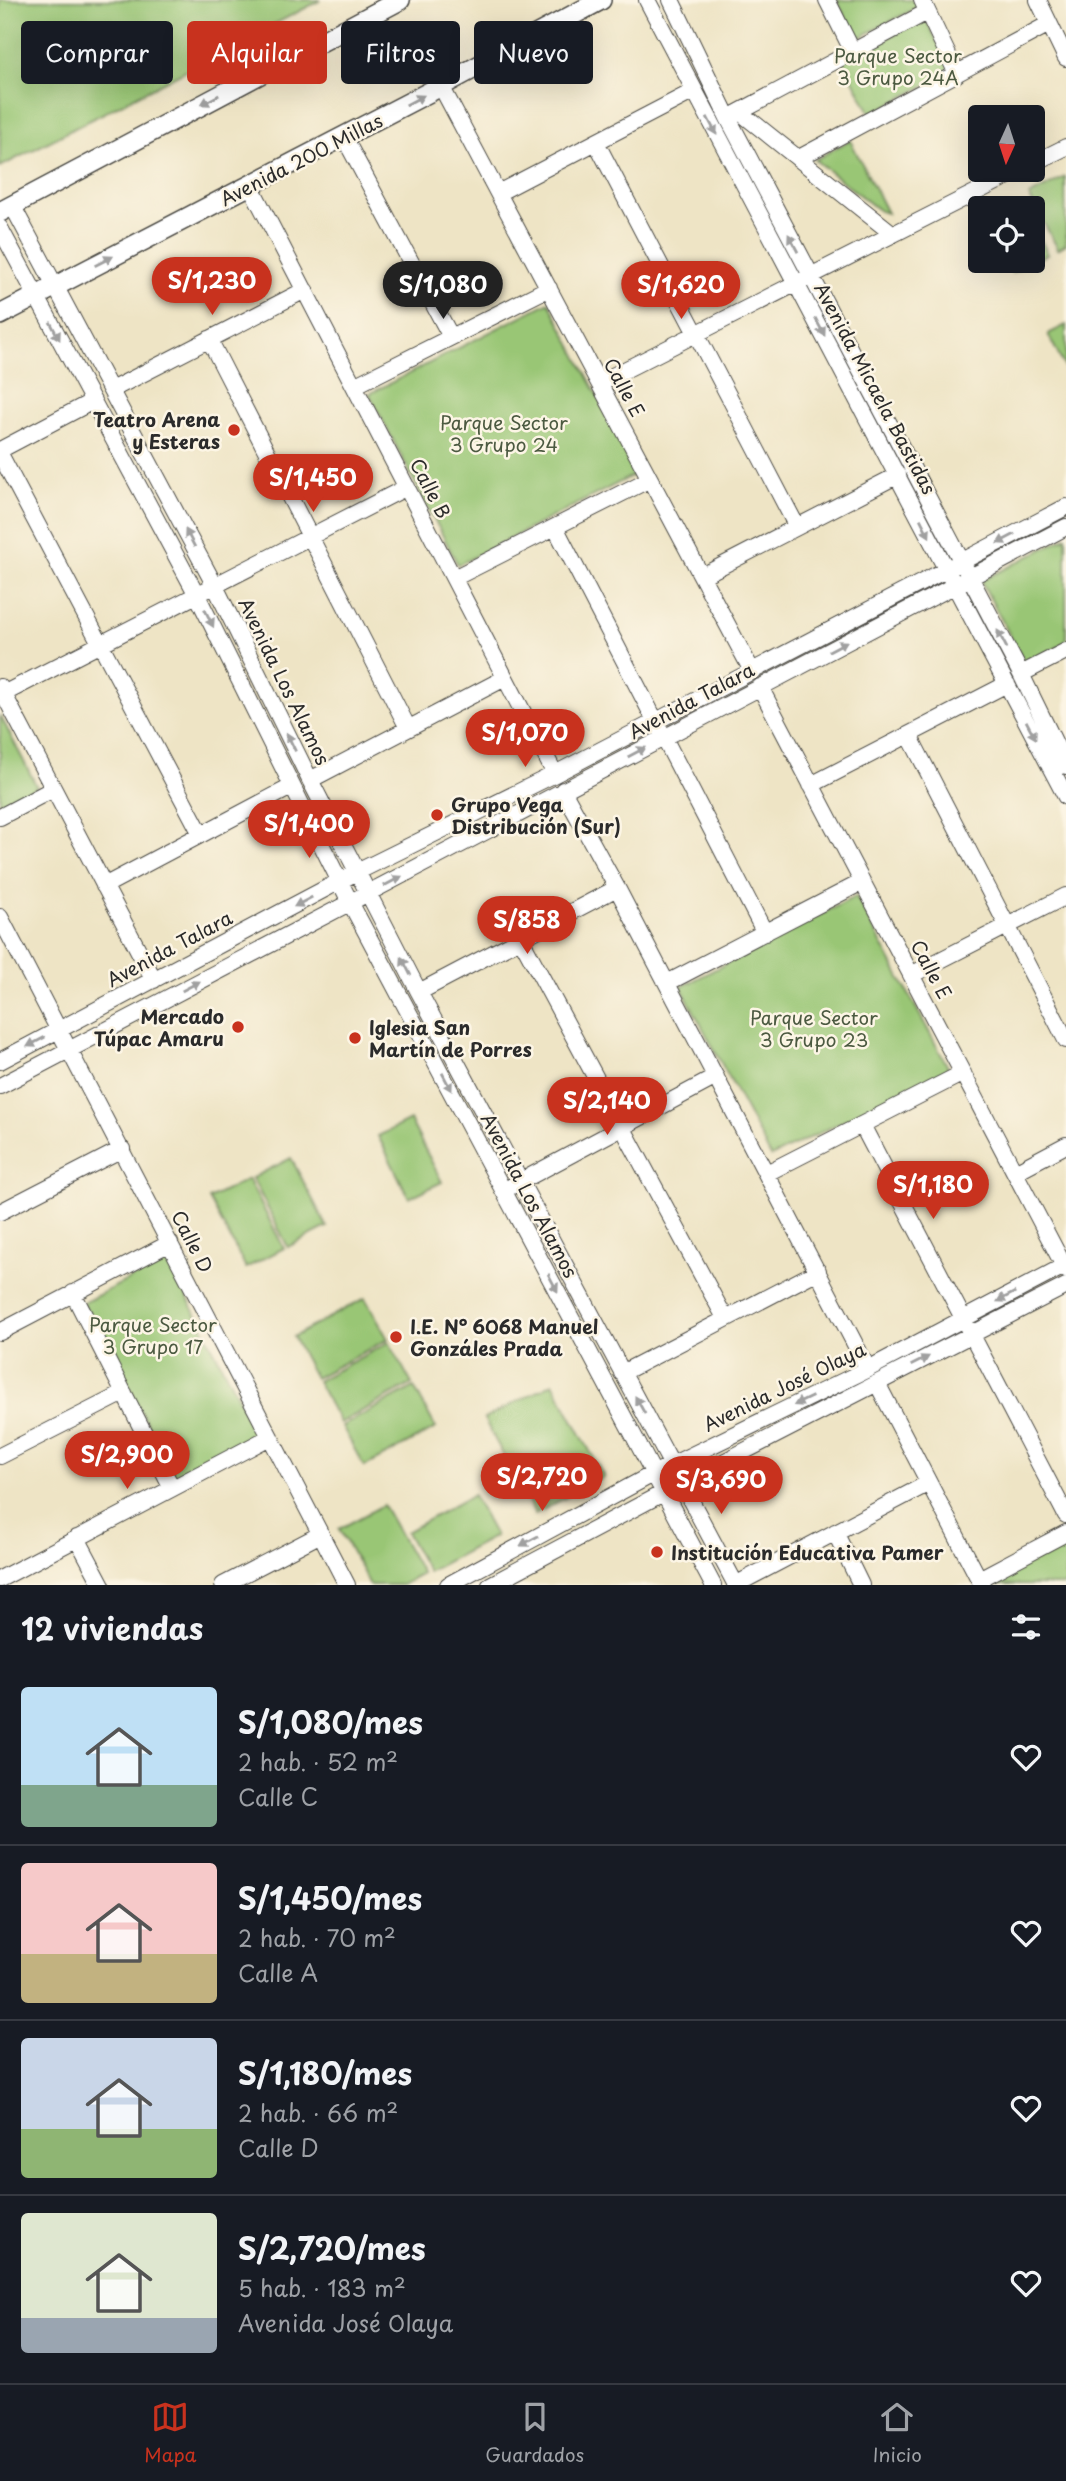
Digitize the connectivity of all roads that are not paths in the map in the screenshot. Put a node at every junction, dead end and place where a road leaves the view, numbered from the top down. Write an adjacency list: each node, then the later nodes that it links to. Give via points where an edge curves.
1 (400, 0): 23 (main road, one-way to 23)
2 (601, 0): 12 (main road, Avenida 200 Millas)
3 (647, 0): 13 (street, Avenida Micaela Bastidas)
4 (671, 0): 14 (street, Avenida Micaela Bastidas)
5 (827, 0): 9 (street)
6 (1038, 0): 8 (street)
7 (925, 6): 9 (street); 11 (street)
8 (1049, 24): 10 (street); 11 (street)
9 (853, 52): 14 (street)
10 (1066, 58)
11 (957, 74): 19 (street)
12 (442, 86): 15 (main road, Avenida 200 Millas, one-way to 12); 22 (street, Calle E)
13 (694, 91): 16 (street); 26 (street, Avenida Micaela Bastidas, one-way to 26)
14 (734, 115): 19 (street); 26 (street, Avenida Micaela Bastidas, one-way to 14)
15 (344, 137): 21 (main road, Avenida 200 Millas); 33 (street)
16 (596, 142): 22 (street); 32 (street)
17 (1066, 147): 18 (street)
18 (1045, 157)
19 (799, 158): 25 (street)
20 (996, 182): 25 (street)
21 (250, 185): 27 (main road, Avenida 200 Millas, one-way to 21); 29 (street, Calle B)
22 (498, 193): 28 (street, Calle E)
23 (6, 208): 27 (street, Avenida Los Alamos)
24 (0, 228): 30 (street, Avenida Los Alamos)
25 (893, 234): 26 (street)
26 (803, 279): 32 (street); 40 (street, Avenida Micaela Bastidas, one-way to 40); 48 (street, Avenida Micaela Bastidas)
27 (55, 286): 30 (main road, Avenida 200 Millas); 37 (street, Avenida Los Alamos)
28 (549, 288): 33 (street); 35 (street, Calle E)
29 (305, 290): 34 (street); 36 (street, Calle B)
30 (37, 297): 31 (main road, Avenida 200 Millas); 38 (street, Avenida Los Alamos, one-way to 38)
31 (0, 316)
32 (696, 334): 35 (street); 45 (street)
33 (451, 337): 36 (street)
34 (209, 339): 37 (street); 47 (street)
35 (599, 383): 41 (street, Calle E)
36 (354, 386): 42 (street, Calle B)
37 (111, 390): 51 (street, Avenida Los Alamos, one-way to 37)
38 (93, 401): 39 (street); 52 (street, Avenida Los Alamos)
39 (0, 452): 53 (street)
40 (898, 475): 45 (street); 48 (street, Avenida Micaela Bastidas, one-way to 48)
41 (650, 480): 44 (street); 49 (street, Calle E)
42 (407, 487): 47 (street); 50 (street, Calle B)
43 (1066, 507): 48 (street, Avenida Talara, one-way to 48)
44 (555, 527): 50 (street); 60 (street)
45 (797, 527): 49 (street)
46 (1066, 527): 48 (street, Avenida Talara)
47 (310, 537): 51 (street); 61 (street)
48 (958, 574): 55 (street, Avenida Talara); 57 (street, Avenida Micaela Bastidas); 58 (street, Avenida Talara, one-way to 48)
49 (702, 576): 55 (street, Calle E)
50 (454, 578): 56 (street, Calle B)
51 (215, 586): 52 (street); 66 (street, Avenida Los Alamos, one-way to 51)
52 (197, 594): 53 (street); 68 (street, Avenida Los Alamos, one-way to 68)
53 (101, 644): 59 (street); 73 (street)
54 (1066, 651): 57 (street)
55 (752, 671): 60 (street, Avenida Talara)
56 (505, 678): 61 (street); 65 (street, Calle B)
57 (1014, 679): 62 (street); 64 (street, Avenida Micaela Bastidas); 71 (street, Avenida Micaela Bastidas, one-way to 71)
58 (760, 687): 63 (street, Avenida Talara); 67 (street, Calle E)
59 (2, 691): 69 (street)
60 (657, 721): 63 (street); 65 (street, Avenida Talara)
61 (408, 727): 66 (street)
62 (909, 735): 67 (street); 83 (street)
63 (665, 737): 70 (street, Avenida Talara, one-way to 63); 84 (street)
64 (1066, 766)
65 (555, 774): 74 (street, Avenida Talara)
66 (310, 780): 74 (street, Avenida Los Alamos)
67 (811, 785): 76 (street, Calle E)
68 (291, 787): 73 (street); 75 (street, Avenida Los Alamos)
69 (53, 789): 72 (street); 77 (street)
70 (563, 790): 78 (street); 79 (street, Avenida Talara, one-way to 70)
71 (1066, 797)
72 (0, 817)
73 (201, 834): 77 (street)
74 (358, 872): 75 (street, Avenida Talara); 79 (street, Avenida Los Alamos)
75 (341, 882): 81 (street, Avenida Los Alamos); 87 (street, Avenida Talara, one-way to 87)
76 (862, 882): 84 (street); 86 (street, Calle E)
77 (104, 886): 87 (street)
78 (617, 888): 85 (street); 88 (street)
79 (369, 893): 81 (street, Avenida Talara); 89 (street, Avenida Los Alamos, one-way to 79)
80 (1066, 896): 83 (street)
81 (350, 902): 92 (street, Avenida Talara, one-way to 81); 104 (street, Avenida Los Alamos, one-way to 104)
82 (0, 917): 90 (street, Calle D)
83 (1007, 926): 86 (street); 91 (street)
84 (765, 933): 88 (street)
85 (522, 939): 89 (street); 98 (street)
86 (911, 975): 94 (street, Calle E)
87 (154, 980): 90 (street, Avenida Talara)
88 (667, 983): 95 (street)
89 (419, 992): 103 (street, Avenida Los Alamos)
90 (59, 1029): 92 (street, Calle D); 93 (street, Avenida Talara, one-way to 93)
91 (1066, 1040)
92 (70, 1049): 96 (street, Avenida Talara); 100 (street, Calle D)
93 (0, 1061)
94 (962, 1073): 97 (street); 101 (street, Calle E)
95 (716, 1077): 98 (street); 102 (street)
96 (0, 1086)
97 (862, 1125): 102 (street); 112 (street)
98 (623, 1127): 103 (street); 111 (street)
99 (1066, 1145): 101 (street)
100 (122, 1149): 105 (street); 106 (street, Calle D)
101 (1015, 1172): 107 (street, Calle E)
102 (767, 1173): 108 (street)
103 (520, 1182): 104 (street); 116 (street, Avenida Los Alamos)
104 (504, 1190): 122 (street, Avenida Los Alamos, one-way to 122)
105 (0, 1212)
106 (170, 1243): 110 (street); 119 (street, Calle D)
107 (1065, 1267): 112 (street, Avenida José Olaya, one-way to 112)
108 (818, 1271): 111 (street); 115 (street)
109 (1066, 1286): 114 (street, Avenida José Olaya)
110 (73, 1293): 113 (street); 118 (street)
111 (725, 1318): 116 (street)
112 (964, 1319): 114 (street); 115 (street, Avenida José Olaya)
113 (0, 1332)
114 (972, 1334): 117 (street, Avenida José Olaya, one-way to 114); 127 (street)
115 (868, 1369): 121 (street, Avenida José Olaya, one-way to 121)
116 (622, 1373): 121 (street, Avenida Los Alamos, one-way to 116)
117 (877, 1383): 123 (street, Avenida José Olaya); 124 (street)
118 (124, 1393): 120 (street); 125 (street)
119 (270, 1437): 125 (street); 130 (street, Calle D)
120 (0, 1456)
121 (672, 1464): 122 (street, Avenida José Olaya); 123 (street, Avenida Los Alamos)
122 (653, 1474): 126 (street, Avenida Los Alamos); 137 (street, Avenida José Olaya, one-way to 137)
123 (683, 1483): 126 (street, Avenida José Olaya); 140 (street, Avenida Los Alamos)
124 (929, 1483): 128 (street); 133 (street)
125 (172, 1488): 131 (street)
126 (663, 1493): 138 (street, Avenida José Olaya); 139 (street, Avenida Los Alamos)
127 (1066, 1515)
128 (835, 1532): 140 (street); 141 (street)
129 (1066, 1533): 133 (street)
130 (321, 1534): 135 (street); 136 (street, Calle D)
131 (77, 1538): 132 (street); 134 (street)
132 (0, 1579)
133 (980, 1582)
134 (102, 1585)
135 (223, 1585)
136 (347, 1585)
137 (448, 1585)
138 (490, 1585)
139 (713, 1585)
140 (736, 1585)
141 (862, 1585)

